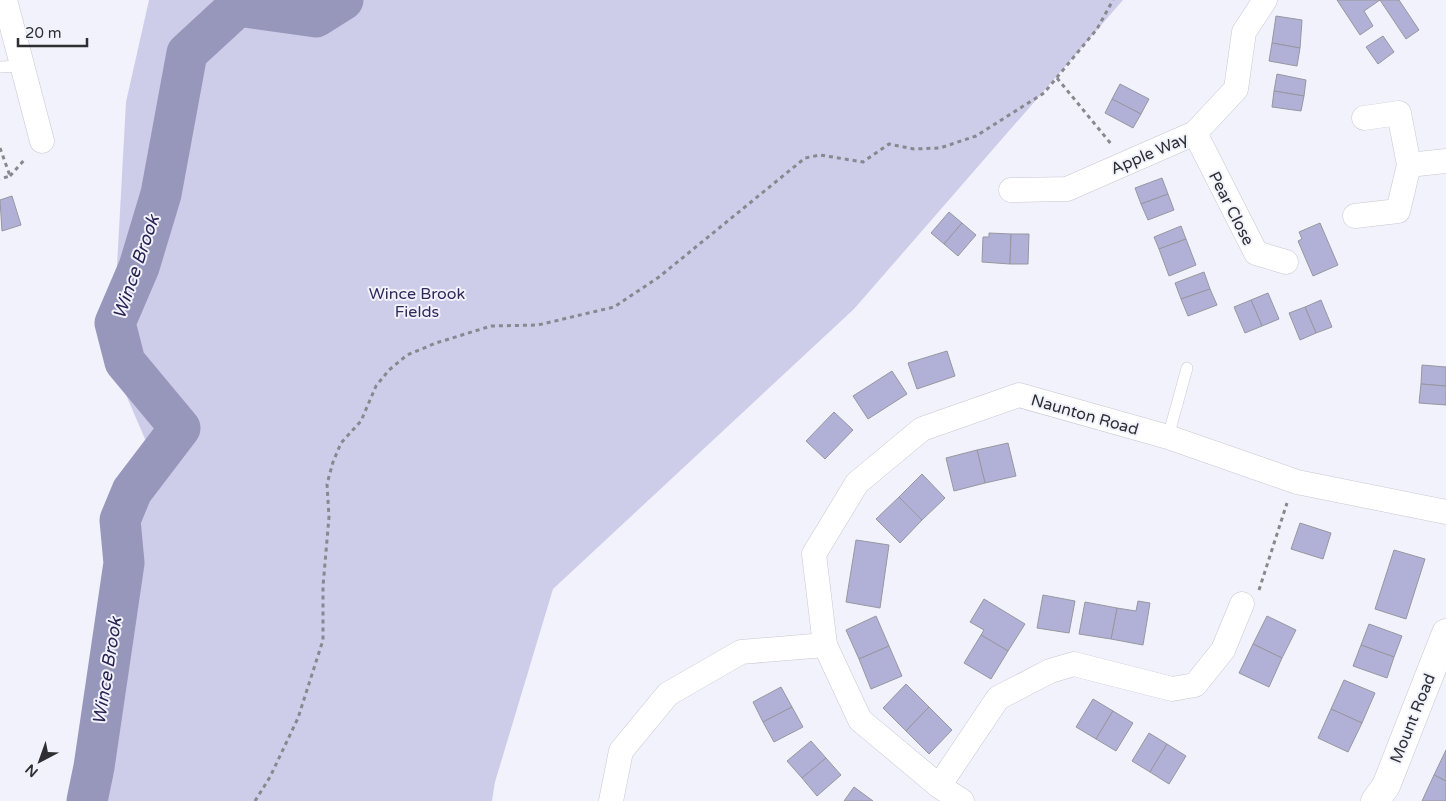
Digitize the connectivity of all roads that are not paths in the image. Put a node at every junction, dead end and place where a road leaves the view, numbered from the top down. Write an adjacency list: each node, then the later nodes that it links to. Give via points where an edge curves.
1 (5, 0): 3 (street)
2 (1265, 0): 5 (street, Apple Way, via 1244,32 1236,89)
3 (11, 67): 6 (street)
4 (1364, 118): 8 (street, via 1399,113)
5 (1195, 134): 9 (street, Apple Way, via 1066,189); 11 (street, Pear Close, via 1256,253)
6 (42, 141)
7 (1446, 161): 8 (street)
8 (1409, 165): 10 (street, via 1398,211)
9 (1011, 190)
10 (1355, 216)
11 (1286, 262)
12 (1187, 368): 13 (lane)
13 (1168, 437): 14 (street, Naunton Road, via 1294,481); 17 (street, Naunton Road, via 1019,395 922,429 857,483 814,554)
14 (1446, 512)
15 (1242, 604): 18 (street, via 1223,650 1195,685 1172,689 1074,664 1050,671 998,698)
16 (1446, 633): 21 (street, Mount Road, via 1386,786)
17 (825, 645): 18 (street, Naunton Road, via 860,720); 19 (street, via 741,652 668,694 622,751)
18 (939, 786): 20 (street, Naunton Road)
19 (611, 801)
20 (962, 801)
21 (1375, 801)

